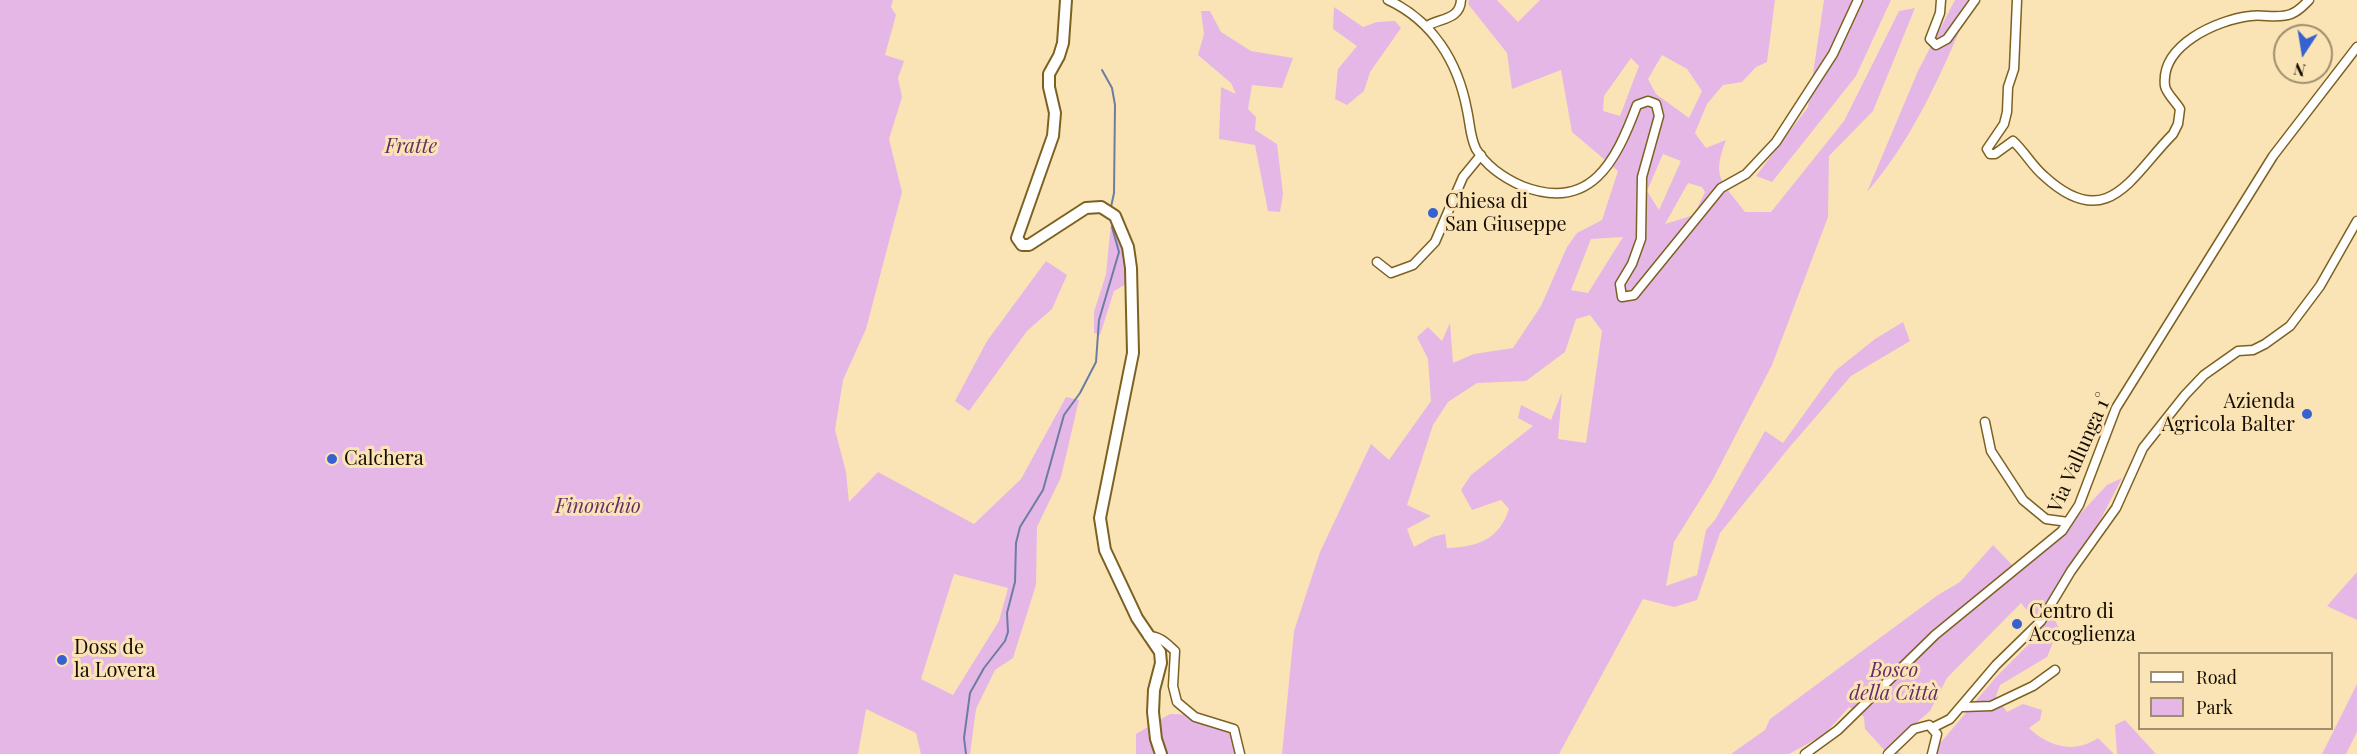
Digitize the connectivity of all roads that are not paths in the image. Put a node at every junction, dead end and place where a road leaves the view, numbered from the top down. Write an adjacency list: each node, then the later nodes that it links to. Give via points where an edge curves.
1 (1066, 0): 16 (street, via 1063,43 1049,74 1055,113 1053,136 1017,238 1022,245 1029,245 1077,213 1095,207 1115,216 1128,247 1133,353 1100,518 1105,550)
2 (1388, 0): 9 (street)
3 (1461, 0): 9 (street, via 1461,6 1449,20)
4 (1858, 0): 11 (street, via 1833,54 1776,142 1746,174 1720,188 1634,295 1622,297 1620,284 1641,239 1642,177 1659,116 1656,104 1648,101 1637,105 1617,152 1581,190 1554,194 1536,191 1505,178)
5 (1941, 0): 6 (street, via 1930,39 1936,45 1947,39)
6 (1975, 0)
7 (2017, 0): 8 (street, via 2014,69 2008,87 2007,112 1988,149 1995,154 2013,141 2057,188 2088,200 2124,190 2173,134 2180,108 2165,88 2166,70 2183,46 2222,24 2251,15 2289,15)
8 (2309, 0)
9 (1427, 26): 11 (street, via 1450,56 1467,107 1471,136)
10 (2357, 46): 15 (street, Via Vallunga 1°, via 2273,156 2127,391 2108,427 2079,505)
11 (1480, 155): 13 (street, via 1463,177 1441,230 1425,254 1413,265 1391,273)
12 (2357, 221): 18 (street, via 2320,286 2290,326 2253,350 2238,351 2204,375 2158,428 2143,448 2116,508 2041,621 1996,664)
13 (1377, 262)
14 (1985, 422): 15 (street, via 1991,451 2023,500 2046,519)
15 (2068, 522): 22 (street, Via Vallunga 1°, via 2039,551 1935,635 1829,738)
16 (1148, 636): 20 (street, via 1160,652 1153,712); 21 (street, via 1164,640 1175,651 1173,686 1177,702 1195,717 1234,729)
17 (2055, 670): 18 (street, via 2033,686 1991,706)
18 (1963, 707): 19 (street)
19 (1934, 727): 23 (street, via 1914,729); 24 (street, via 1937,734)
20 (1161, 754)
21 (1240, 754)
22 (1805, 754)
23 (1888, 754)
24 (1932, 754)

